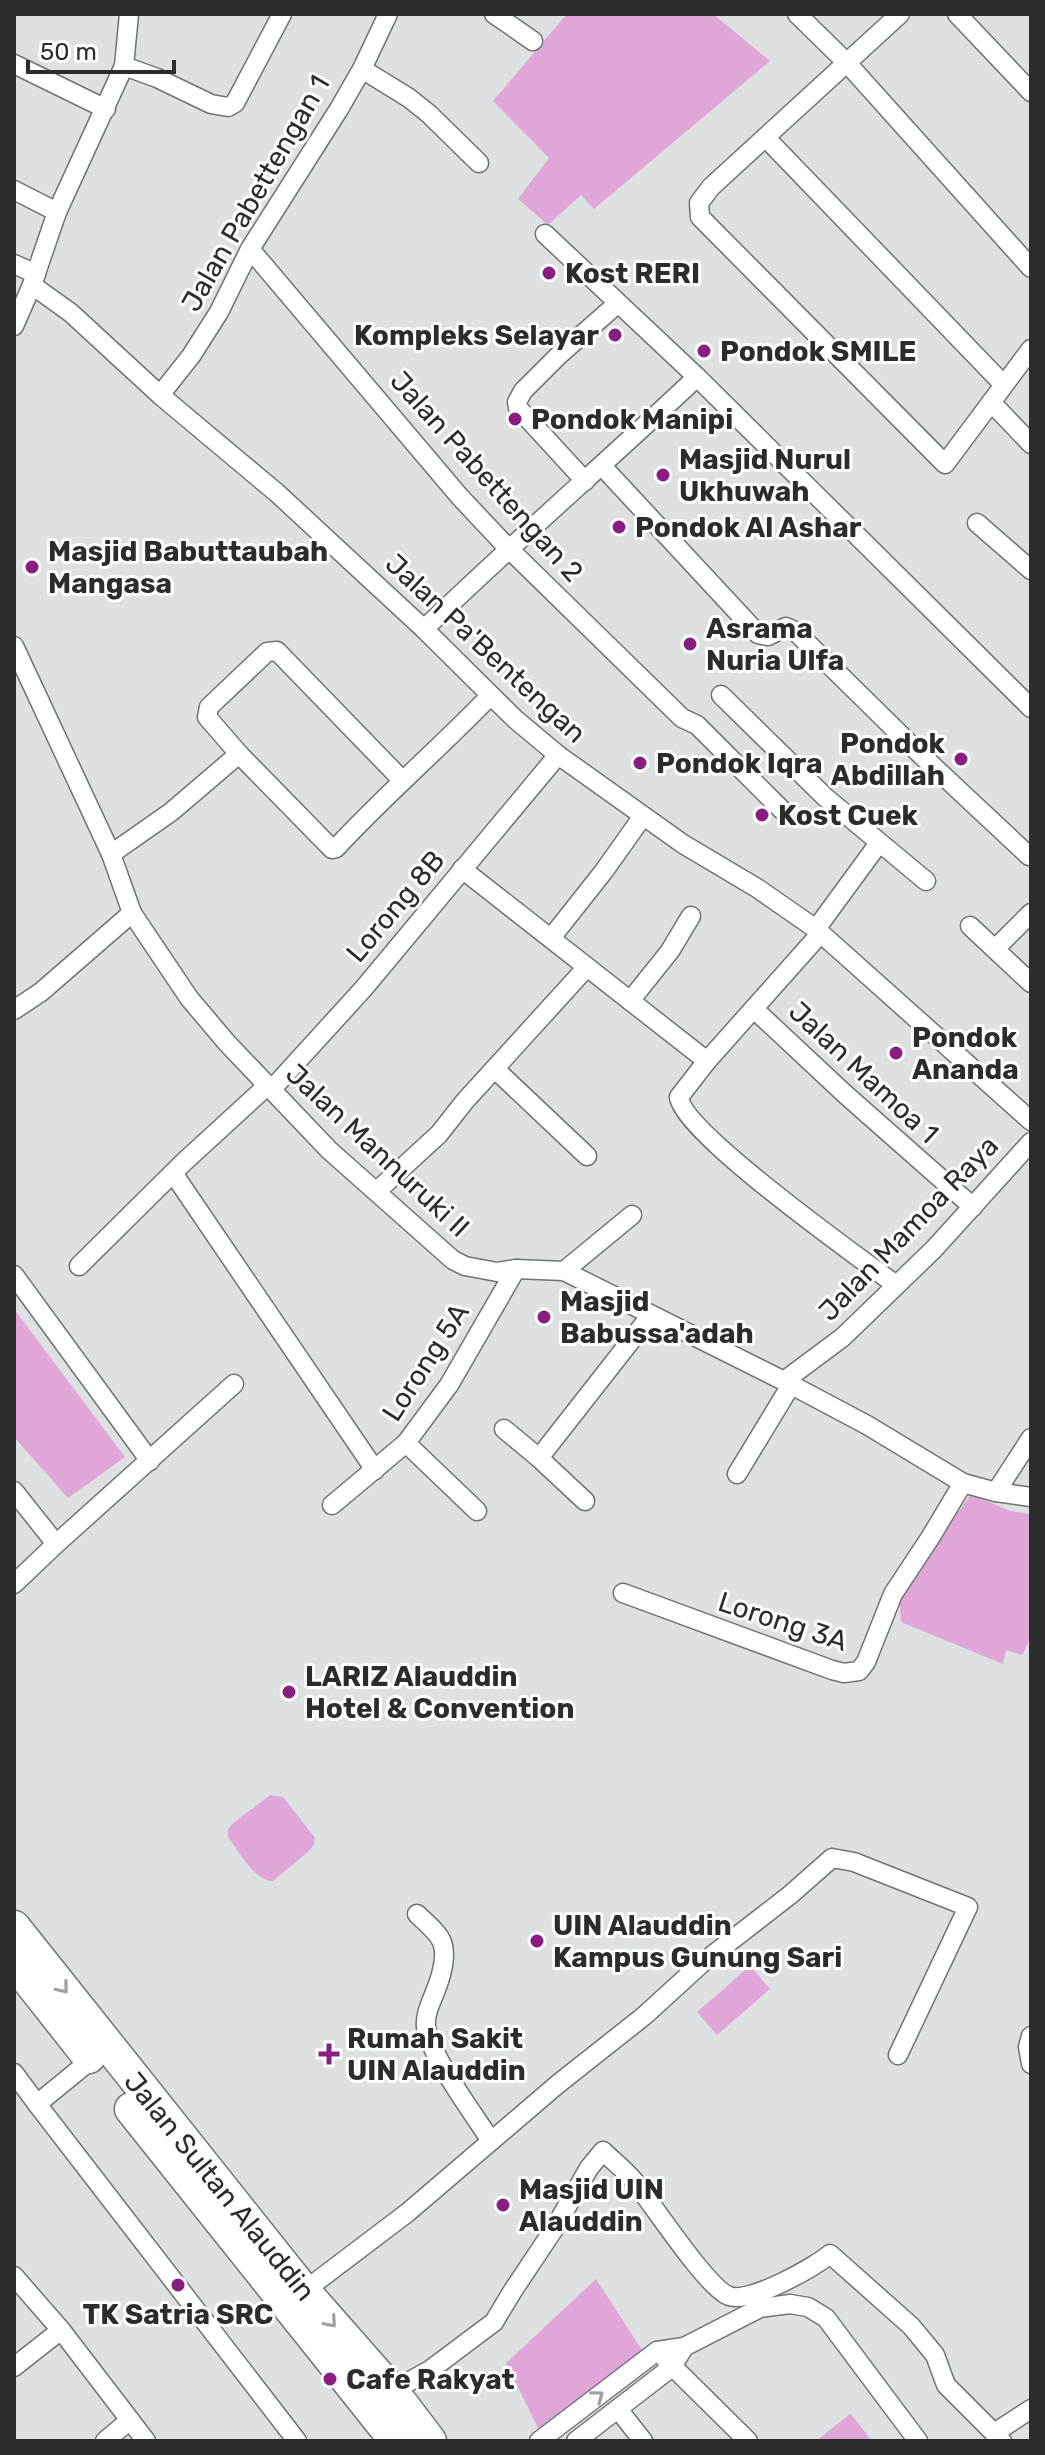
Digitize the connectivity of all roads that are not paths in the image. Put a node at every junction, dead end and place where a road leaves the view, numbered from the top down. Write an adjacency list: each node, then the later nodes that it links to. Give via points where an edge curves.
1 (129, 14): 11 (street)
2 (282, 14): 11 (street, via 235,103 228,107)
3 (388, 14): 12 (street, Jalan Pabettengan 1)
4 (494, 14): 8 (street)
5 (797, 14): 9 (street)
6 (900, 14): 9 (street)
7 (957, 14): 13 (street)
8 (533, 41)
9 (847, 63): 15 (street); 22 (street)
10 (14, 64): 14 (street)
11 (124, 66): 14 (street)
12 (362, 69): 16 (street, via 409,98); 20 (street, Jalan Pabettengan 1)
13 (1031, 92)
14 (106, 109): 18 (street)
15 (766, 138): 28 (street); 30 (street, via 711,187 699,203 700,217 945,464)
16 (479, 163)
17 (14, 190): 18 (street)
18 (57, 212): 23 (street)
19 (545, 234): 24 (street)
20 (250, 249): 29 (street, Jalan Pabettengan 1, via 211,325); 35 (street, Jalan Pabettengan 2)
21 (14, 264): 23 (street, Jalan Pa'Bentengan)
22 (1031, 268)
23 (34, 280): 25 (street); 29 (street, Jalan Pa'Bentengan)
24 (617, 304): 27 (street); 33 (street, via 559,355 517,402)
25 (14, 326)
26 (1031, 349): 28 (street)
27 (697, 377): 32 (street); 41 (street)
28 (1003, 384): 30 (street)
29 (160, 395): 37 (street, Jalan Pa'Bentengan, via 277,493)
30 (991, 402): 31 (street)
31 (1031, 444)
32 (602, 466): 33 (street); 48 (street, via 758,634 768,636 786,627 795,631 961,793)
33 (585, 481): 35 (street)
34 (977, 523): 36 (street)
35 (508, 548): 37 (street); 45 (street, Jalan Pabettengan 2)
36 (1031, 570)
37 (424, 629): 40 (street, Jalan Pa'Bentengan)
38 (14, 646): 49 (street, Jalan Mannuruki II)
39 (721, 695): 47 (street)
40 (490, 696): 43 (street, Jalan Pa'Bentengan); 44 (street)
41 (1031, 708)
42 (239, 754): 44 (street, via 332,849); 44 (street, via 206,713 274,650); 49 (street)
43 (558, 755): 46 (street, Jalan Pa'Bentengan); 50 (street, Lorong 8B)
44 (402, 780)
45 (782, 810)
46 (643, 816): 56 (street, Jalan Pa'Bentengan); 57 (street)
47 (879, 843): 51 (street); 56 (street)
48 (1031, 853)
49 (111, 854): 52 (street, Jalan Mannuruki II)
50 (462, 869): 57 (street); 66 (street, Lorong 8B, via 364,988)
51 (926, 881)
52 (132, 913): 63 (street); 66 (street, Jalan Mannuruki II, via 189,998)
53 (1031, 913): 58 (street)
54 (691, 916): 61 (street)
55 (970, 926): 58 (street)
56 (818, 932): 62 (street); 67 (street, Jalan Pa'Bentengan)
57 (551, 938): 59 (street)
58 (995, 949): 60 (street)
59 (587, 967): 61 (street); 65 (street)
60 (1031, 983)
61 (630, 1001): 64 (street)
62 (754, 1009): 64 (street); 72 (street, Jalan Mamoa 1)
63 (14, 1010)
64 (707, 1061): 78 (street, via 681,1094 682,1106 744,1169)
65 (495, 1069): 69 (street); 71 (street, via 439,1134)
66 (270, 1087): 70 (street, Lorong 8B); 71 (street, Jalan Mannuruki II, via 329,1150)
67 (1031, 1121)
68 (1031, 1142): 72 (street, Jalan Mamoa Raya)
69 (587, 1156)
70 (173, 1173): 74 (street, Lorong 8B); 87 (street)
71 (377, 1191): 75 (street, Jalan Mannuruki II, via 453,1260 489,1271)
72 (973, 1207): 78 (street, Jalan Mamoa Raya)
73 (632, 1215): 76 (street)
74 (79, 1266)
75 (516, 1269): 76 (street, Jalan Mannuruki II); 84 (street, Lorong 5A, via 449,1385)
76 (564, 1271): 79 (street, Jalan Mannuruki II)
77 (14, 1275): 86 (street)
78 (896, 1285): 80 (street, Jalan Mamoa Raya)
79 (651, 1315): 80 (street, Jalan Mannuruki II); 85 (street)
80 (788, 1383): 88 (street); 89 (street, Jalan Mannuruki II)
81 (234, 1384): 86 (street)
82 (504, 1429): 85 (street)
83 (1031, 1438): 91 (street)
84 (406, 1443): 87 (street, Lorong 5A); 95 (street)
85 (539, 1458): 93 (street)
86 (150, 1461): 96 (street)
87 (375, 1470): 94 (street, Lorong 5A)
88 (737, 1474)
89 (963, 1483): 91 (street, Jalan Mannuruki II); 98 (street, Lorong 3A, via 893,1594 859,1671 832,1670)
90 (14, 1491): 96 (street)
91 (996, 1492): 92 (street, Jalan Mannuruki II)
92 (1031, 1497)
93 (585, 1501)
94 (332, 1505)
95 (477, 1511)
96 (56, 1544): 97 (street)
97 (14, 1584)
98 (623, 1593)
99 (417, 1914): 109 (street, via 444,1952 427,2013 430,2042)
100 (14, 1927): 107 (highway, Jalan Sultan Alauddin, one-way to 107)
101 (14, 1962): 104 (highway, Jalan Sultan Alauddin)
102 (1031, 2036): 105 (street)
103 (898, 2055): 109 (street, via 968,1907 832,1858)
104 (91, 2060): 107 (highway, Jalan Sultan Alauddin); 108 (street)
105 (1031, 2064)
106 (14, 2073): 108 (street)
107 (125, 2084): 111 (highway, Jalan Sultan Alauddin); 125 (highway, Jalan Sultan Alauddin)
108 (37, 2104): 124 (street)
109 (491, 2141): 111 (street)
110 (14, 2276): 112 (street)
111 (304, 2291): 117 (highway, Jalan Sultan Alauddin, one-way to 117)
112 (61, 2330): 115 (street); 120 (street)
113 (684, 2347): 114 (street); 116 (street); 131 (street, via 760,2308 808,2307 826,2318)
114 (657, 2351): 116 (street); 127 (street, one-way to 114)
115 (14, 2367)
116 (672, 2367): 118 (street); 130 (street)
117 (392, 2391): 121 (street, via 494,2322 603,2151 633,2179 706,2276 730,2297 742,2298 772,2286 830,2254 911,2326 935,2355 946,2385); 126 (highway, Jalan Sultan Alauddin)
118 (618, 2409): 128 (street); 129 (street)
119 (1031, 2409): 121 (street)
120 (130, 2420): 122 (street); 123 (street)
121 (998, 2437)
122 (105, 2441)
123 (146, 2441)
124 (297, 2441)
125 (396, 2441)
126 (430, 2441)
127 (539, 2441)
128 (576, 2441)
129 (643, 2441)
130 (748, 2441)
131 (918, 2441)

